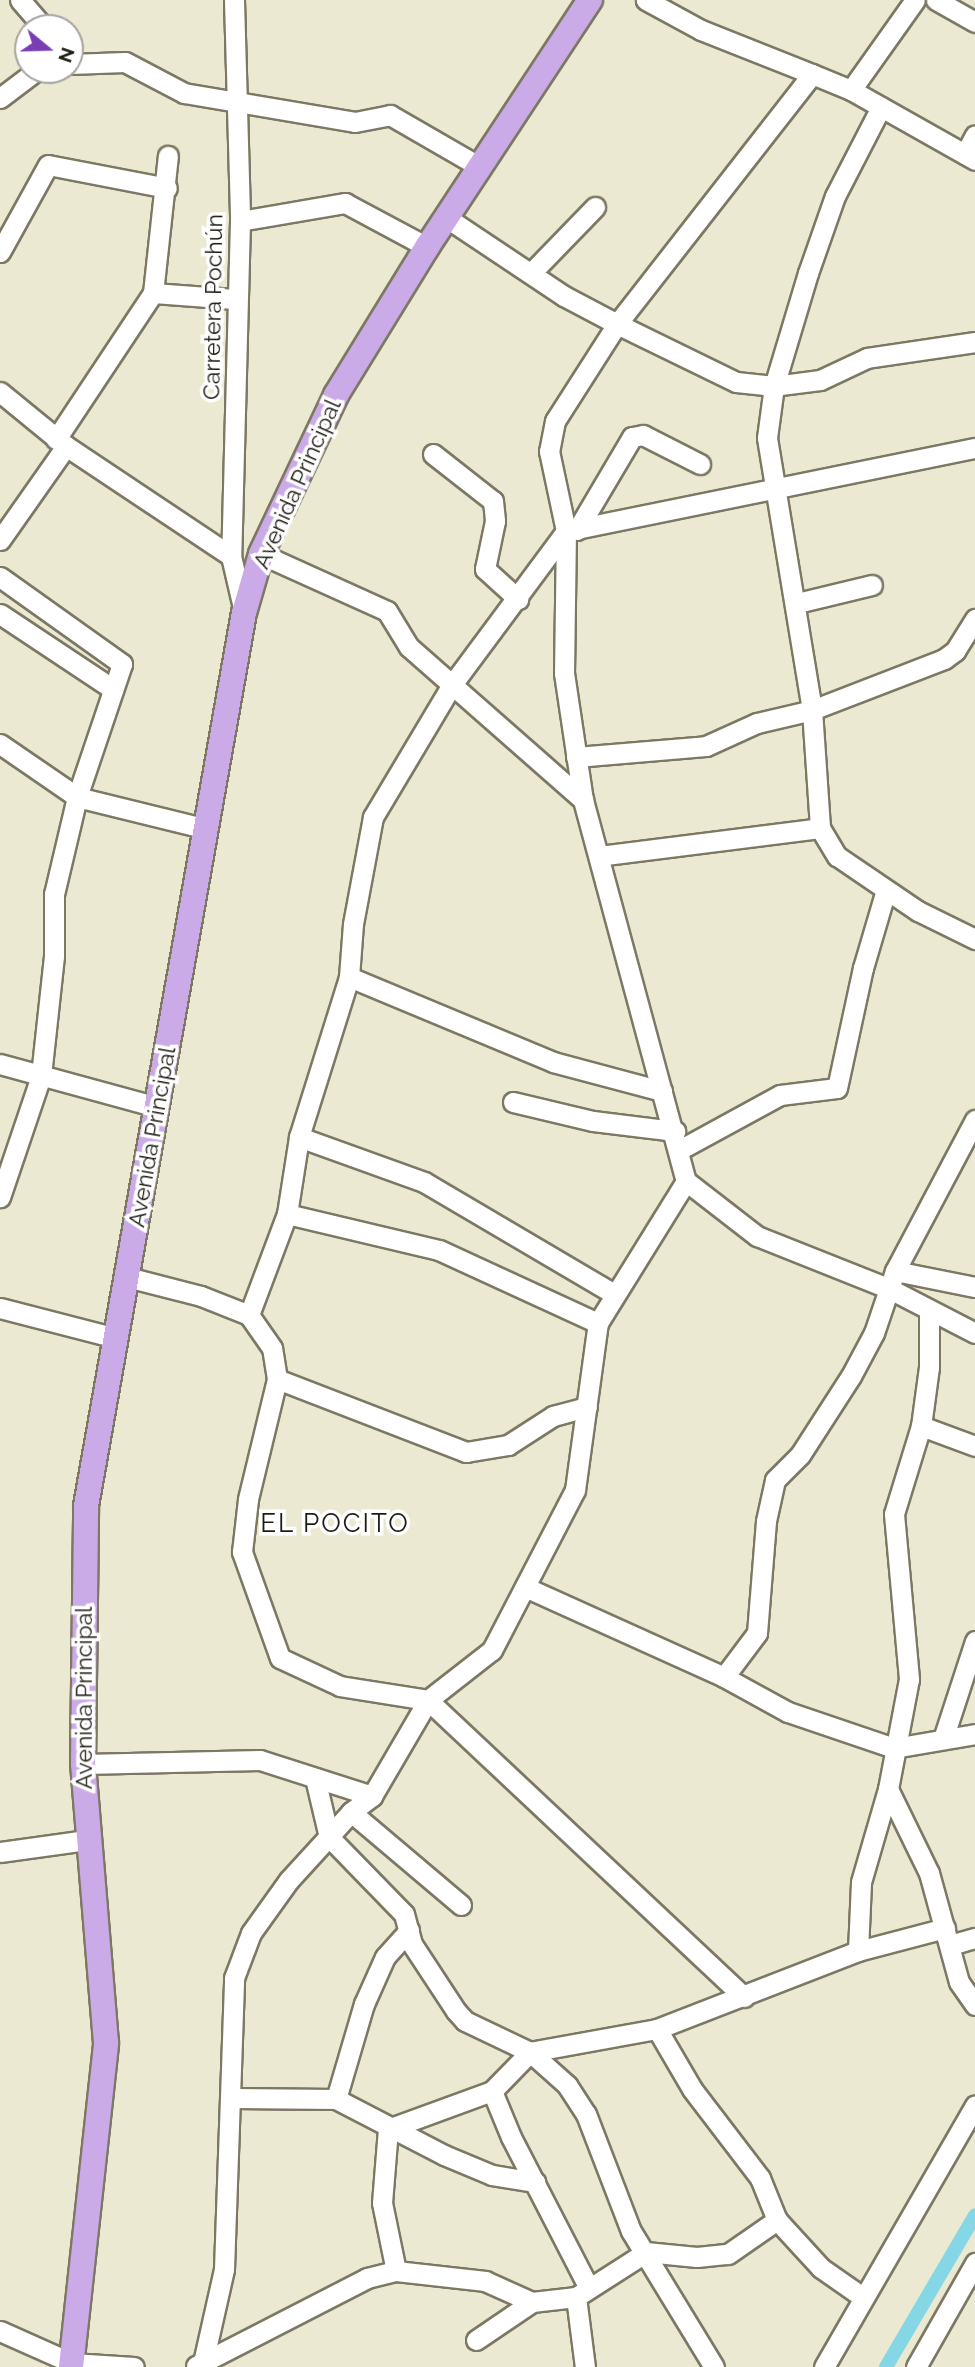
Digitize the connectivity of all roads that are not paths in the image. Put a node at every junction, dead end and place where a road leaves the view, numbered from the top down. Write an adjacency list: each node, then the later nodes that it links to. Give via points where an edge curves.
1 (20, 0): 7 (street)
2 (234, 0): 14 (street, Carretera Pochún)
3 (590, 0): 19 (main road, Avenida Principal)
4 (646, 0): 10 (street, via 701,30)
5 (915, 0): 12 (street)
6 (936, 0): 8 (street)
7 (32, 14)
8 (975, 22)
9 (84, 63): 14 (street, via 125,62 184,93)
10 (812, 74): 12 (street); 29 (street)
11 (18, 84): 13 (street)
12 (851, 90): 15 (street)
13 (0, 98)
14 (240, 99): 19 (street, via 355,122 390,115); 23 (street, Carretera Pochún)
15 (881, 107): 18 (street); 31 (street, via 835,195)
16 (975, 135): 18 (street)
17 (168, 156): 20 (street)
18 (970, 157)
19 (480, 167): 22 (main road, Avenida Principal)
20 (167, 188): 25 (street, via 48,165); 27 (street)
21 (595, 208): 26 (street)
22 (447, 218): 24 (main road, Avenida Principal); 26 (street)
23 (240, 221): 24 (street, via 345,203); 28 (street, Carretera Pochún)
24 (427, 247): 40 (main road, Avenida Principal, via 336,395)
25 (0, 253)
26 (531, 274): 29 (street)
27 (153, 293): 28 (street); 33 (street)
28 (235, 299): 41 (street, Carretera Pochún)
29 (617, 324): 31 (street, via 737,382); 38 (street, via 550,433 549,451)
30 (975, 342): 31 (street, via 867,358 820,380)
31 (774, 386): 37 (street, via 767,438)
32 (0, 392): 33 (street)
33 (61, 443): 39 (street); 41 (street)
34 (975, 448): 37 (street)
35 (433, 454): 44 (street, via 493,501 495,521 485,569)
36 (700, 464): 38 (street, via 643,435 632,437)
37 (774, 491): 38 (street); 45 (street)
38 (572, 531): 44 (street); 53 (street, via 562,643)
39 (0, 540)
40 (261, 554): 46 (main road, Avenida Principal); 49 (street, via 387,611 407,644)
41 (231, 556): 46 (street, Carretera Pochún)
42 (0, 577): 50 (street, via 122,664)
43 (872, 585): 45 (street)
44 (518, 599): 49 (street)
45 (797, 603): 51 (street)
46 (244, 612): 57 (main road, Avenida Principal)
47 (0, 614): 50 (street)
48 (975, 619): 51 (street, via 944,659)
49 (451, 686): 55 (street); 61 (street, via 373,817 353,924)
50 (113, 689): 54 (street)
51 (811, 710): 53 (street, via 757,723 706,746); 56 (street)
52 (0, 744): 54 (street)
53 (576, 757): 55 (street)
54 (77, 797): 57 (street); 63 (street, via 54,894 54,956)
55 (583, 800): 58 (street)
56 (820, 828): 58 (street); 59 (street, via 837,856)
57 (207, 830): 66 (main road, Avenida Principal)
58 (599, 856): 64 (street)
59 (886, 890): 60 (street); 69 (street, via 863,968 837,1088 780,1095)
60 (975, 939)
61 (349, 977): 64 (street, via 553,1062); 68 (street)
62 (0, 1064): 63 (street)
63 (41, 1076): 66 (street); 71 (street)
64 (662, 1091): 69 (street)
65 (513, 1101): 69 (street)
66 (157, 1107): 73 (main road, Avenida Principal)
67 (975, 1120): 74 (street)
68 (299, 1137): 72 (street); 76 (street, via 424,1182)
69 (678, 1140): 70 (street)
70 (686, 1181): 74 (street, via 757,1236); 76 (street)
71 (0, 1197)
72 (287, 1214): 79 (street); 80 (street, via 439,1250)
73 (127, 1277): 79 (street, via 201,1296); 82 (main road, Avenida Principal)
74 (892, 1280): 75 (street); 78 (street); 89 (street, via 874,1333 851,1376 800,1455 775,1480 766,1521 757,1633)
75 (975, 1286)
76 (614, 1294): 80 (street)
77 (0, 1308): 82 (street)
78 (929, 1312): 81 (street); 85 (street)
79 (249, 1315): 83 (street, via 272,1348)
80 (597, 1323): 84 (street)
81 (975, 1333)
82 (116, 1338): 94 (main road, Avenida Principal, via 86,1506)
83 (276, 1379): 84 (street, via 466,1452 508,1445 553,1416); 90 (street, via 248,1499 242,1552 272,1641 285,1663 325,1681)
84 (587, 1407): 87 (street, via 575,1490)
85 (921, 1426): 86 (street); 93 (street, via 894,1514 909,1679)
86 (975, 1446)
87 (525, 1587): 89 (street); 90 (street, via 492,1650)
88 (975, 1642): 92 (street)
89 (724, 1677): 93 (street, via 788,1712)
90 (428, 1700): 97 (street); 107 (street)
91 (975, 1734): 92 (street)
92 (943, 1739): 93 (street)
93 (894, 1748): 96 (street)
94 (83, 1764): 95 (street, via 260,1760); 100 (main road, Avenida Principal)
95 (315, 1778): 97 (street); 99 (street)
96 (888, 1789): 104 (street, via 929,1873); 106 (street, via 861,1882)
97 (372, 1796): 98 (street)
98 (351, 1812): 99 (street); 102 (street)
99 (329, 1837): 103 (street, via 404,1914); 112 (street, via 251,1933 234,1978)
100 (86, 1840): 101 (street); 126 (main road, Avenida Principal, via 106,2043)
101 (0, 1852)
102 (461, 1905)
103 (409, 1930): 110 (street, via 412,1944 465,2021); 113 (street, via 384,1957)
104 (947, 1937): 105 (street); 106 (street); 108 (street, via 959,1982)
105 (975, 1938)
106 (858, 1951): 107 (street)
107 (744, 1997): 109 (street)
108 (975, 2005)
109 (657, 2029): 110 (street); 117 (street, via 692,2089 760,2178)
110 (530, 2052): 111 (street); 118 (street, via 567,2085 586,2114 631,2231)
111 (492, 2091): 115 (street); 116 (street)
112 (233, 2098): 113 (street); 127 (street, via 224,2269)
113 (336, 2099): 115 (street)
114 (975, 2105): 122 (street)
115 (388, 2129): 116 (street, via 492,2175); 120 (street, via 382,2203)
116 (536, 2182): 121 (street)
117 (777, 2220): 118 (street, via 728,2254 697,2258); 122 (street, via 821,2268)
118 (646, 2252): 121 (street); 130 (street)
119 (975, 2263): 132 (street)
120 (396, 2271): 123 (street, via 485,2281); 127 (street, via 367,2278)
121 (582, 2293): 123 (street); 129 (street)
122 (864, 2298): 131 (street)
123 (532, 2302): 125 (street)
124 (0, 2330): 126 (street)
125 (476, 2340)
126 (72, 2365): 128 (street)
127 (199, 2366)
128 (134, 2367)
129 (585, 2367)
130 (714, 2367)
131 (824, 2367)
132 (916, 2367)

